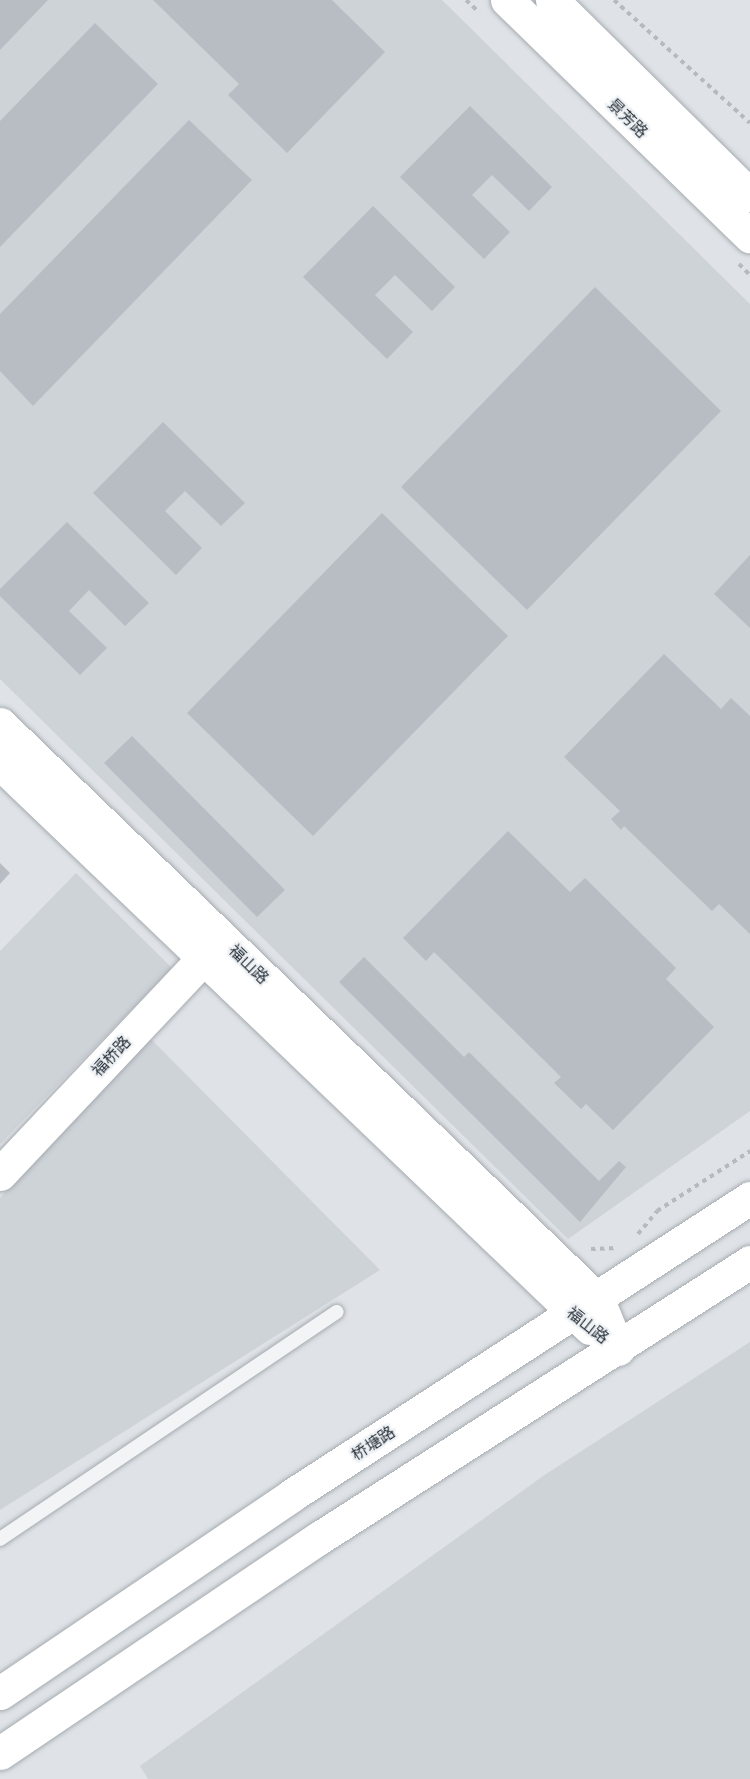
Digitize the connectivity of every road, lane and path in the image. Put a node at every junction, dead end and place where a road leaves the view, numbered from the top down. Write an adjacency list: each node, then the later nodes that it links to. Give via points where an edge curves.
1 (507, 0): 6 (street, 景芳路)
2 (614, 0): 4 (path)
3 (554, 1): 5 (street, 景芳路)
4 (750, 123)
5 (750, 195)
6 (750, 236)
7 (0, 724): 9 (street, 福山路)
8 (0, 763): 9 (street, 福山路)
9 (213, 949): 11 (street, 福桥路); 17 (street, 福山路)
10 (750, 1151): 13 (path, via 657,1211)
11 (0, 1174)
12 (750, 1198): 17 (street, 桥塘路)
13 (634, 1238)
14 (584, 1242): 15 (path, via 592,1250)
15 (627, 1247)
16 (750, 1262): 19 (street)
17 (586, 1308): 19 (street, 福山路); 21 (street, 桥塘路)
18 (337, 1312): 20 (lane)
19 (618, 1349): 22 (street, via 319,1538)
20 (0, 1539)
21 (4, 1683)
22 (0, 1754)

